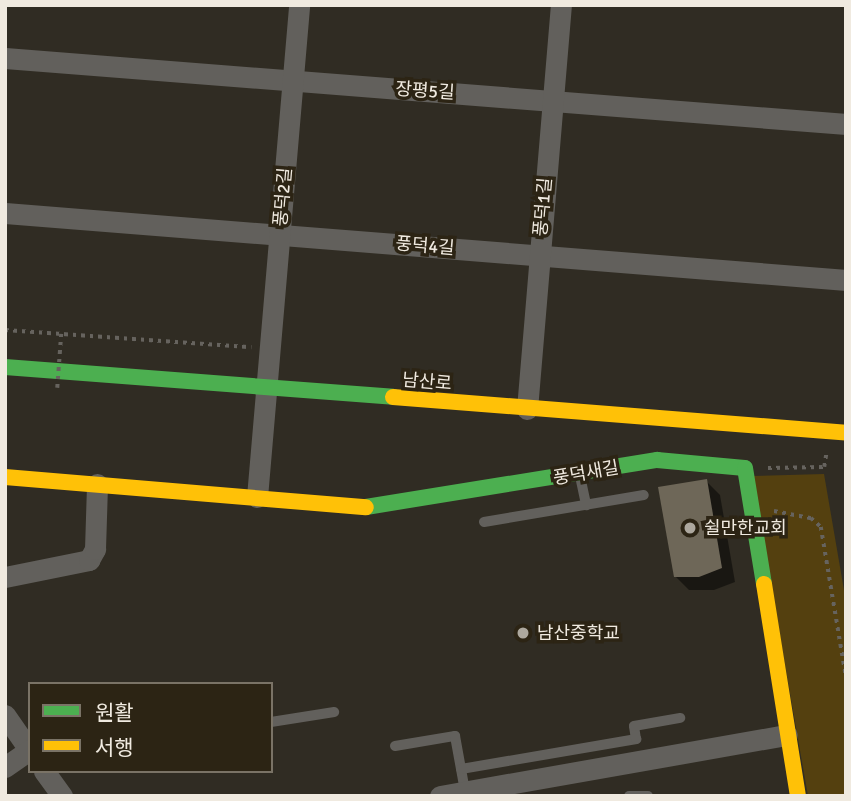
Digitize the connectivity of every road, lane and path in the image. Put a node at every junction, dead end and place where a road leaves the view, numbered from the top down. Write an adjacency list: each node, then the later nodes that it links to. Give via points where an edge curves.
1 (299, 5): 4 (street, 풍덕2길)
2 (561, 5): 5 (street, 풍덕1길)
3 (5, 58): 4 (street, 장평5길)
4 (293, 81): 5 (street, 장평5길); 8 (street, 풍덕2길)
5 (553, 101): 6 (street, 장평5길); 9 (street, 풍덕1길)
6 (846, 124)
7 (5, 213): 8 (street, 풍덕4길)
8 (280, 235): 9 (street, 풍덕4길); 13 (street, 풍덕2길)
9 (539, 255): 10 (street, 풍덕4길); 17 (street, 풍덕1길)
10 (846, 280)
11 (5, 330): 12 (path)
12 (61, 334): 13 (path); 15 (path, bridge)
13 (271, 349): 16 (street, 풍덕2길)
14 (5, 367): 16 (street, 남산로)
15 (57, 388)
16 (268, 388): 17 (street, 남산로); 25 (street, 풍덕2길)
17 (527, 409): 18 (street, 남산로)
18 (846, 433)
19 (836, 454): 20 (path, via 826,453 824,467)
20 (745, 468): 21 (street, 풍덕새길, via 657,460); 27 (street)
21 (580, 474): 25 (street, 풍덕새길, via 379,508); 26 (lane)
22 (5, 477): 23 (street, 풍덕새길)
23 (97, 484): 25 (street, 풍덕새길); 29 (street, via 94,550 89,560)
24 (644, 495): 26 (lane)
25 (257, 497)
26 (586, 505): 28 (lane)
27 (751, 508): 30 (path, via 811,517 821,527); 35 (street)
28 (485, 522)
29 (5, 577)
30 (846, 677)
31 (334, 712): 34 (lane)
32 (5, 715): 37 (street)
33 (680, 718): 40 (lane, via 634,726 636,739)
34 (273, 722)
35 (787, 735): 42 (street); 47 (street)
36 (395, 746): 40 (lane, via 455,736)
37 (28, 750)
38 (28, 752): 39 (street)
39 (5, 767)
40 (461, 769): 42 (lane)
41 (45, 773): 43 (street)
42 (465, 794): 44 (street)
43 (62, 796)
44 (440, 796)
45 (629, 796): 46 (lane)
46 (649, 796)
47 (797, 796)

